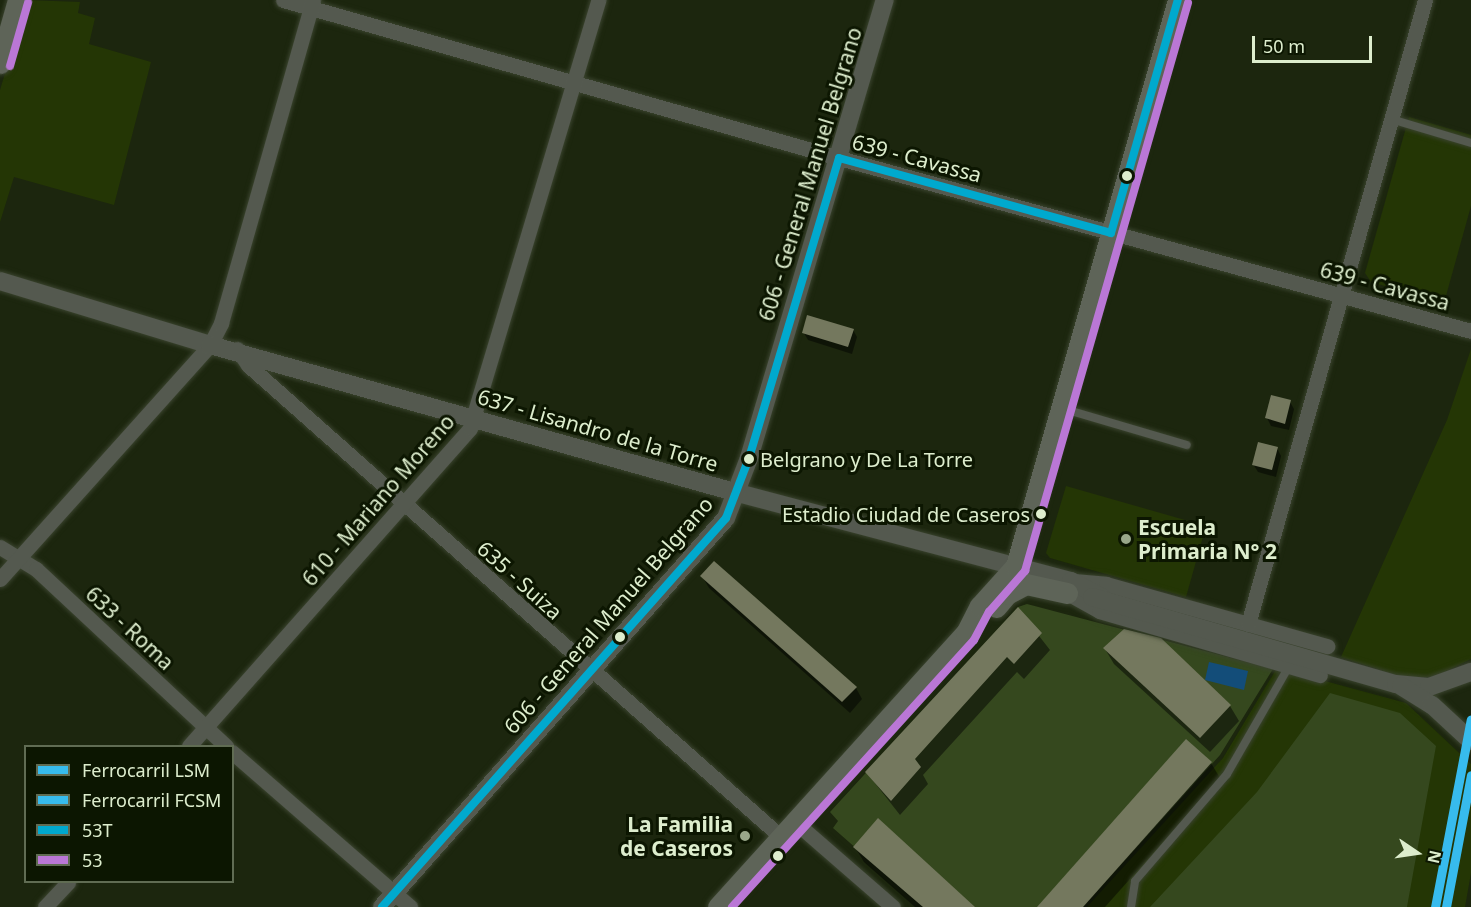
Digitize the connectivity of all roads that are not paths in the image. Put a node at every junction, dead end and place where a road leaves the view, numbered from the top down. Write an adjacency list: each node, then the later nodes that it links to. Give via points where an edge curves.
1 (18, 0): 8 (main road)
2 (283, 0): 7 (street, 639 - Cavassa)
3 (598, 0): 9 (street, 610 - Mariano Moreno)
4 (885, 0): 12 (street, 606 - General Manuel Belgrano)
5 (1178, 0): 13 (main road)
6 (1425, 0): 10 (street)
7 (312, 4): 9 (street, 639 - Cavassa); 17 (street, via 220,323)
8 (0, 63)
9 (575, 82): 12 (street, 639 - Cavassa); 20 (street, 610 - Mariano Moreno)
10 (1391, 118): 11 (lane); 15 (street)
11 (1471, 143)
12 (839, 158): 13 (street, 639 - Cavassa); 22 (street, 606 - General Manuel Belgrano)
13 (1111, 233): 15 (street, 639 - Cavassa); 19 (main road)
14 (0, 281): 17 (street, 637 - Lisandro de la Torre)
15 (1340, 296): 16 (street, 639 - Cavassa); 29 (street)
16 (1471, 331)
17 (210, 345): 18 (street, 637 - Lisandro de la Torre); 25 (street)
18 (237, 349): 20 (street, 637 - Lisandro de la Torre); 23 (street, 635 - Suiza, via 248,365)
19 (1061, 408): 21 (lane); 26 (main road)
20 (475, 418): 22 (street, 637 - Lisandro de la Torre); 23 (street, 610 - Mariano Moreno)
21 (1186, 445)
22 (738, 493): 26 (street, 637 - Lisandro de la Torre); 33 (street, 606 - General Manuel Belgrano, via 726,518)
23 (403, 504): 33 (street, 635 - Suiza); 37 (street, 610 - Mariano Moreno)
24 (0, 547): 25 (street, 633 - Roma)
25 (19, 558): 27 (street); 37 (street, 633 - Roma, via 36,569)
26 (1016, 566): 28 (street, 637 - Lisandro de la Torre); 30 (main road, via 980,606)
27 (0, 579)
28 (1069, 587): 29 (street, 637 - Lisandro de la Torre, via 1106,584); 30 (main road, via 1020,586); 32 (street, 637 - Lisandro de la Torre, via 1099,611); 36 (street)
29 (1248, 624): 31 (street, 637 - Lisandro de la Torre)
30 (966, 633): 42 (main road)
31 (1327, 646)
32 (1289, 666): 35 (street, 637 - Lisandro de la Torre); 49 (lane, via 1227,774 1135,880)
33 (591, 672): 42 (street, 635 - Suiza); 44 (street, 606 - General Manuel Belgrano)
34 (1471, 672): 36 (street, via 1429,687)
35 (1320, 675)
36 (1396, 684): 38 (street, via 1432,705)
37 (206, 729): 39 (street, 610 - Mariano Moreno); 40 (street, 633 - Roma)
38 (1471, 741)
39 (191, 745)
40 (224, 745)
41 (234, 754): 44 (street)
42 (787, 829): 47 (main road); 48 (street, 635 - Suiza)
43 (67, 883): 45 (street)
44 (388, 900): 46 (street)
45 (45, 907)
46 (410, 907)
47 (718, 907)
48 (893, 907)
49 (1131, 907)

